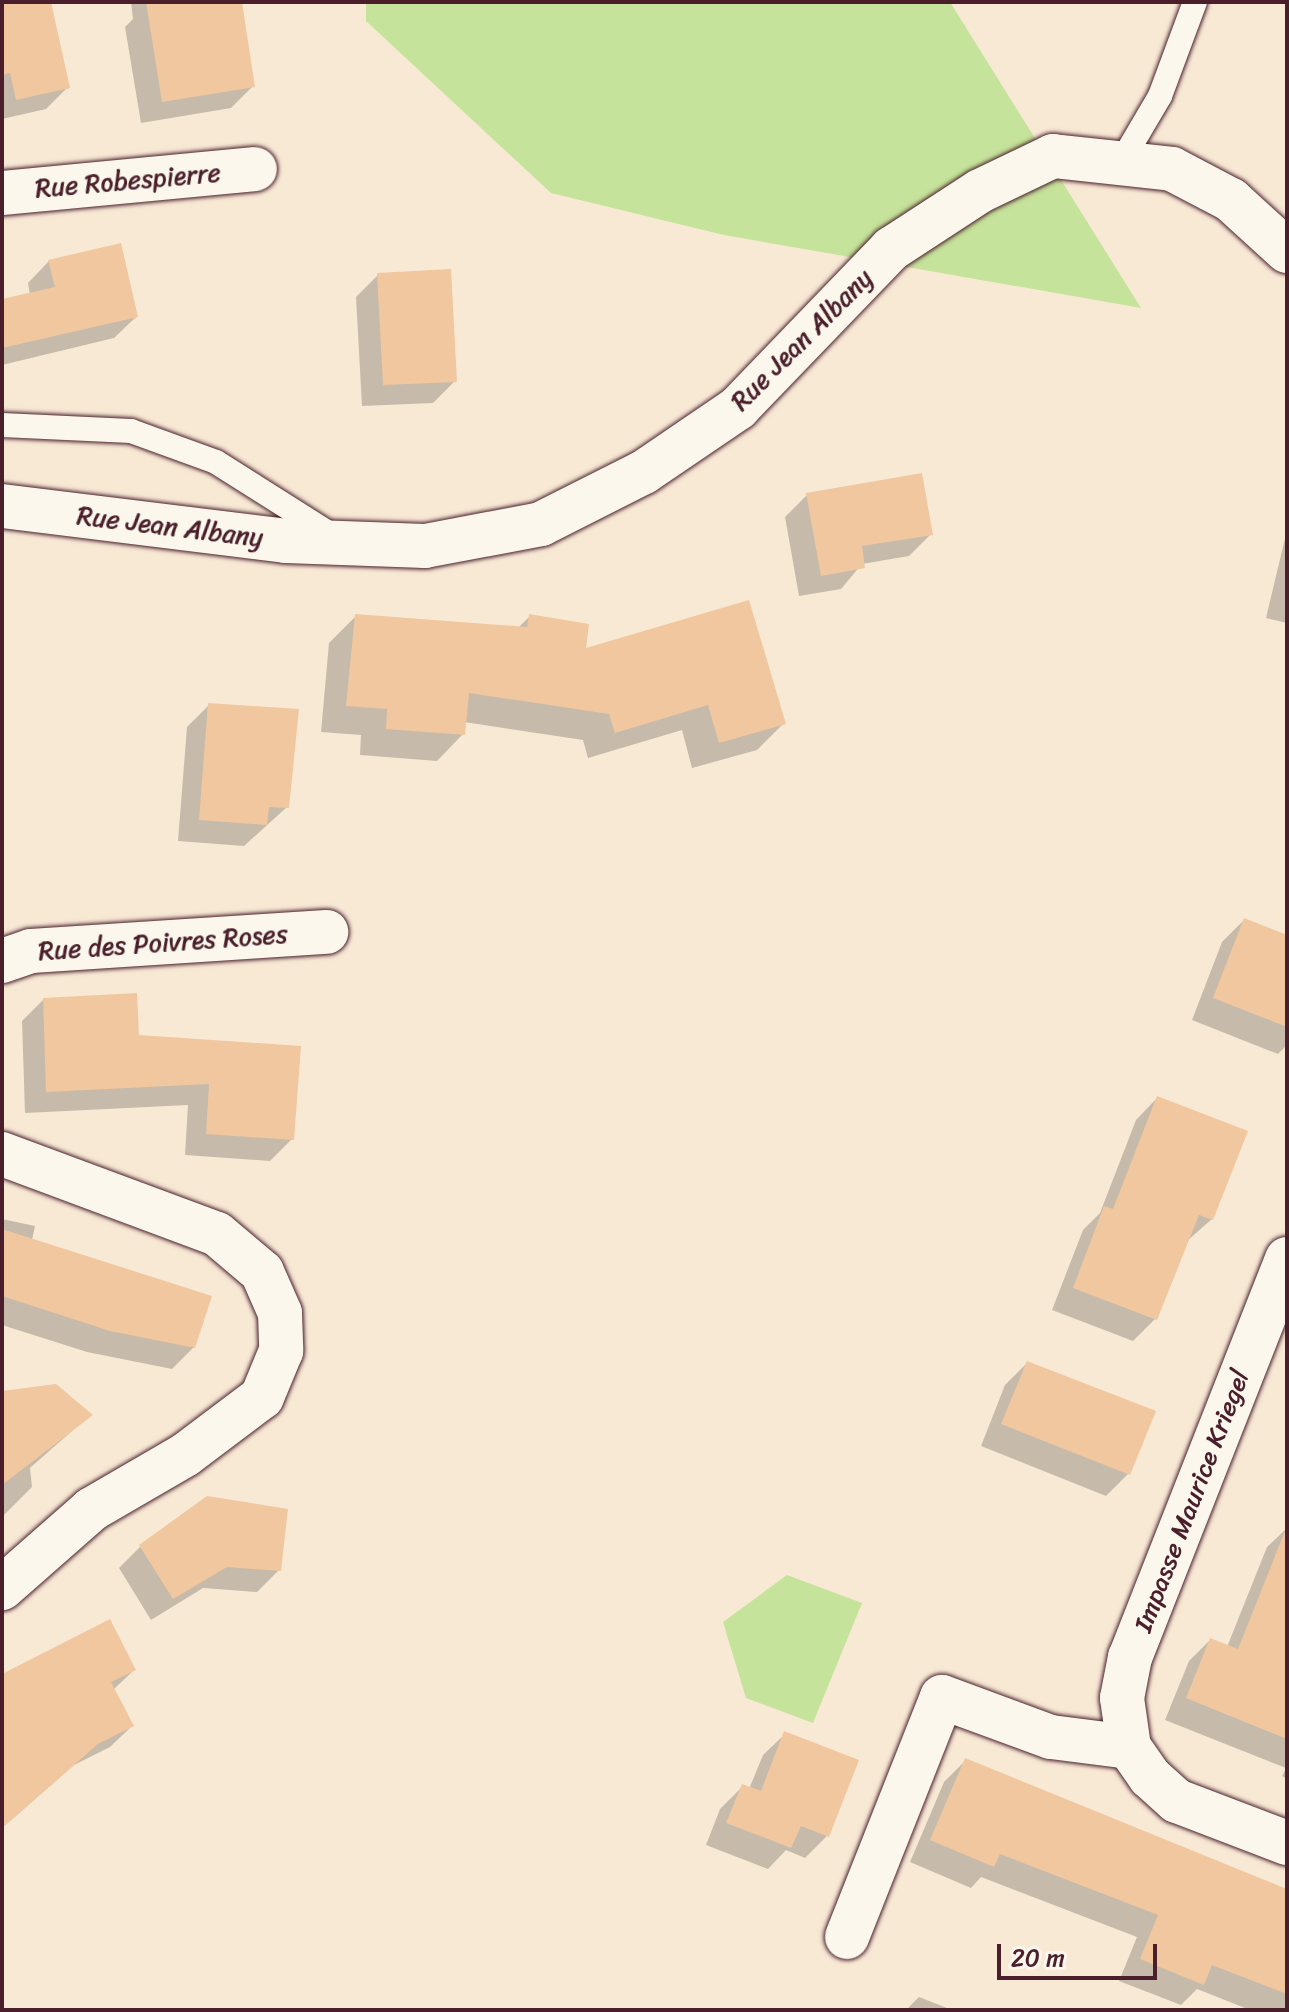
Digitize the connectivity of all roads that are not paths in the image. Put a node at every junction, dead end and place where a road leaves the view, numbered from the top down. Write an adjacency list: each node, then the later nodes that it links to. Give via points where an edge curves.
1 (1195, 2): 2 (lane, via 1160,96)
2 (1120, 164): 5 (street, Rue Jean Albany, via 1172,169 1203,182); 8 (street, Rue Jean Albany, via 1053,156 980,191 891,249 738,408 644,472 541,524 425,546)
3 (255, 169): 4 (street, Rue Robespierre)
4 (2, 193)
5 (1287, 251)
6 (2, 425): 8 (lane, via 131,431 216,462)
7 (2, 506): 8 (street, Rue Jean Albany)
8 (344, 543)
9 (326, 932): 10 (street, Rue des Poivres Roses, via 31,951)
10 (2, 961)
11 (2, 1154): 13 (street, via 217,1234 262,1272 280,1313 281,1351 262,1397 185,1455 92,1509)
12 (1287, 1259): 14 (street, Impasse Maurice Kriegel, via 1130,1657 1122,1698)
13 (2, 1588)
14 (1129, 1747): 15 (street, Impasse Maurice Kriegel, via 1150,1777 1177,1801); 16 (street, via 1051,1737 942,1697)
15 (1287, 1843)
16 (847, 1937)

